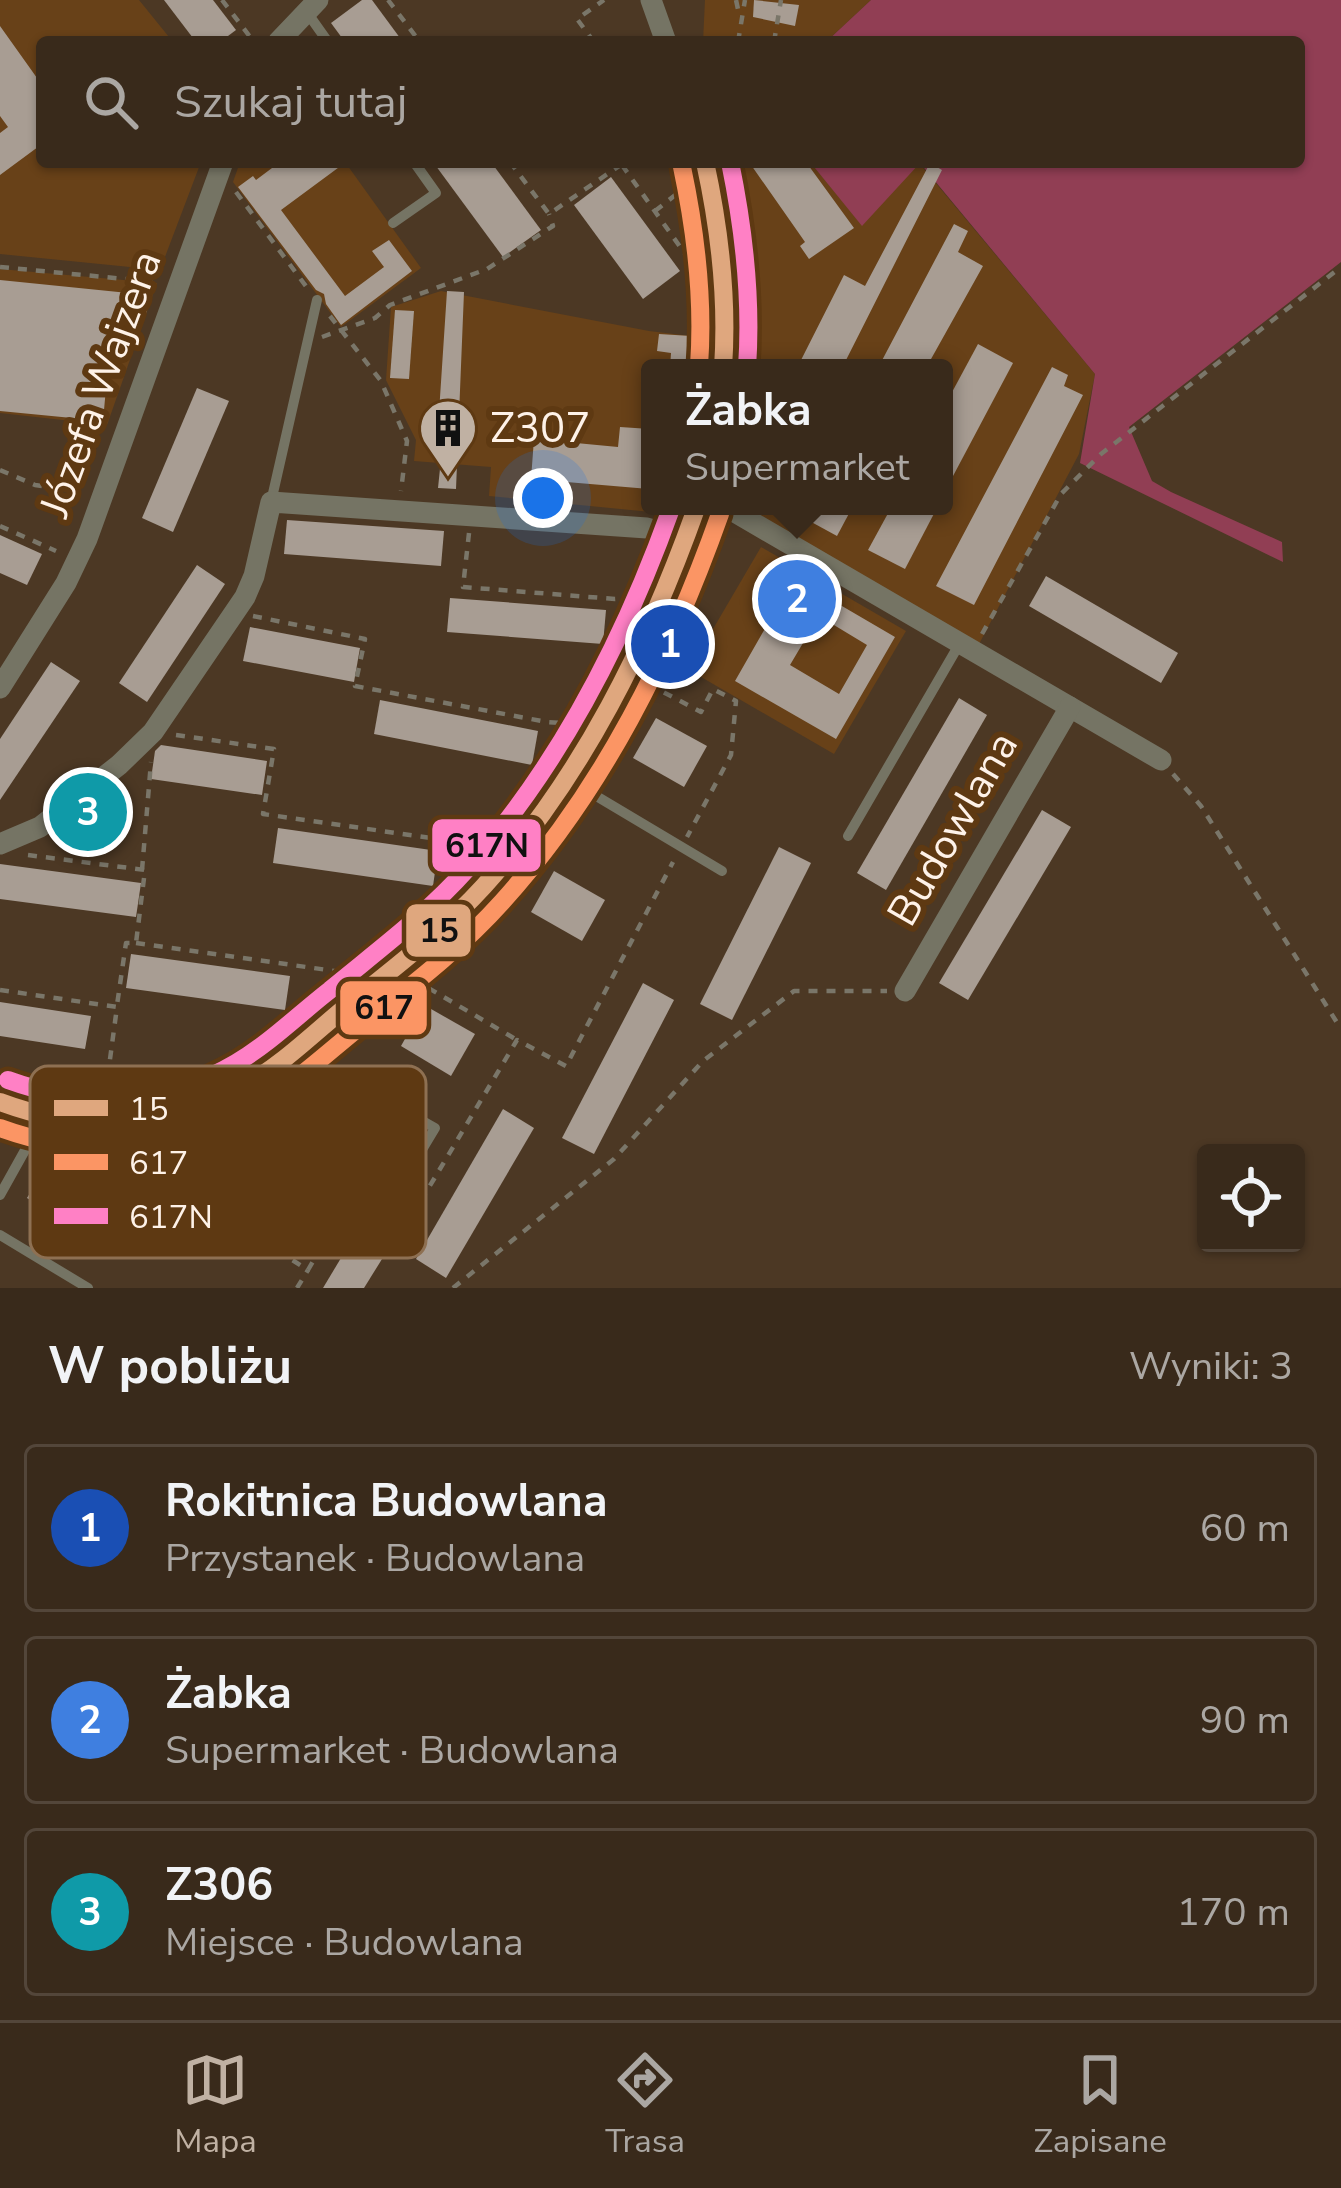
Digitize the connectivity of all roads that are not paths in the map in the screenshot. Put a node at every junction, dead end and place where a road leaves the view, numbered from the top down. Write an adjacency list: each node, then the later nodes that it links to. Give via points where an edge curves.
1 (651, 0): 5 (street)
2 (312, 6): 3 (street); 4 (lane)
3 (284, 36)
4 (325, 36)
5 (664, 36)
6 (418, 168): 9 (lane, via 436,193)
7 (707, 168): 11 (street, via 723,269)
8 (220, 171): 17 (street, Józefa Wajzera, via 77,561)
9 (394, 223)
10 (317, 300): 12 (lane)
11 (723, 359)
12 (271, 502): 15 (street, via 646,528); 22 (street, via 254,576 236,613 153,732 40,827)
13 (694, 515): 15 (street)
14 (740, 515): 16 (street, Budowlana)
15 (686, 539): 20 (street, via 617,695)
16 (966, 647): 18 (street, Budowlana); 21 (lane, Budowlana)
17 (0, 688)
18 (1070, 707): 19 (street, Budowlana); 24 (street, Budowlana)
19 (1160, 760)
20 (566, 778): 23 (lane); 25 (street, via 453,917)
21 (848, 836)
22 (1, 844)
23 (722, 871)
24 (905, 991)
25 (295, 1049): 26 (street); 27 (lane)
26 (272, 1066)
27 (325, 1066)
28 (0, 1102): 29 (street)
29 (30, 1113)
30 (30, 1141): 31 (lane)
31 (0, 1195)
32 (0, 1235): 33 (lane)
33 (30, 1253)
34 (38, 1258): 35 (lane)
35 (88, 1288)

